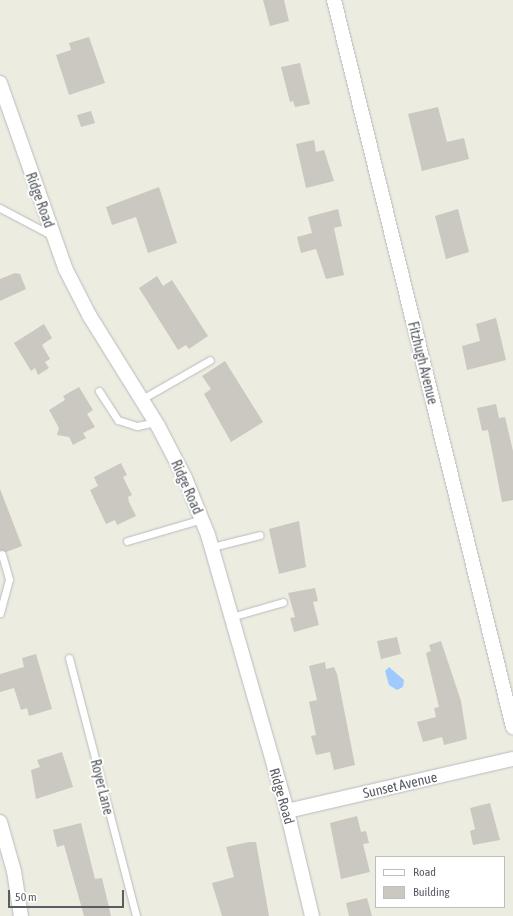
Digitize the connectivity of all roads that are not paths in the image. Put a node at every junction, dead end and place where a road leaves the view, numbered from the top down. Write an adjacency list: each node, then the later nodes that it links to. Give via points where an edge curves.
1 (334, 0): 18 (street, Fitzhugh Avenue)
2 (0, 83): 4 (street, Ridge Road)
3 (0, 208): 4 (lane)
4 (53, 236): 7 (street, Ridge Road, via 80,299)
5 (210, 360): 7 (lane)
6 (99, 391): 8 (lane, via 118,420 137,426)
7 (142, 399): 8 (street, Ridge Road)
8 (156, 422): 9 (street, Ridge Road)
9 (202, 519): 11 (lane); 12 (street, Ridge Road)
10 (260, 535): 12 (lane)
11 (128, 541)
12 (212, 547): 16 (street, Ridge Road)
13 (2, 554): 15 (lane, via 9,579)
14 (283, 602): 16 (lane)
15 (0, 612)
16 (232, 617): 20 (street, Ridge Road)
17 (69, 658): 23 (lane, Royer Lane)
18 (513, 727)
19 (513, 759): 20 (street, Sunset Avenue)
20 (287, 811): 24 (street, Ridge Road)
21 (0, 822): 22 (street, via 14,871)
22 (20, 916)
23 (136, 916)
24 (312, 916)

